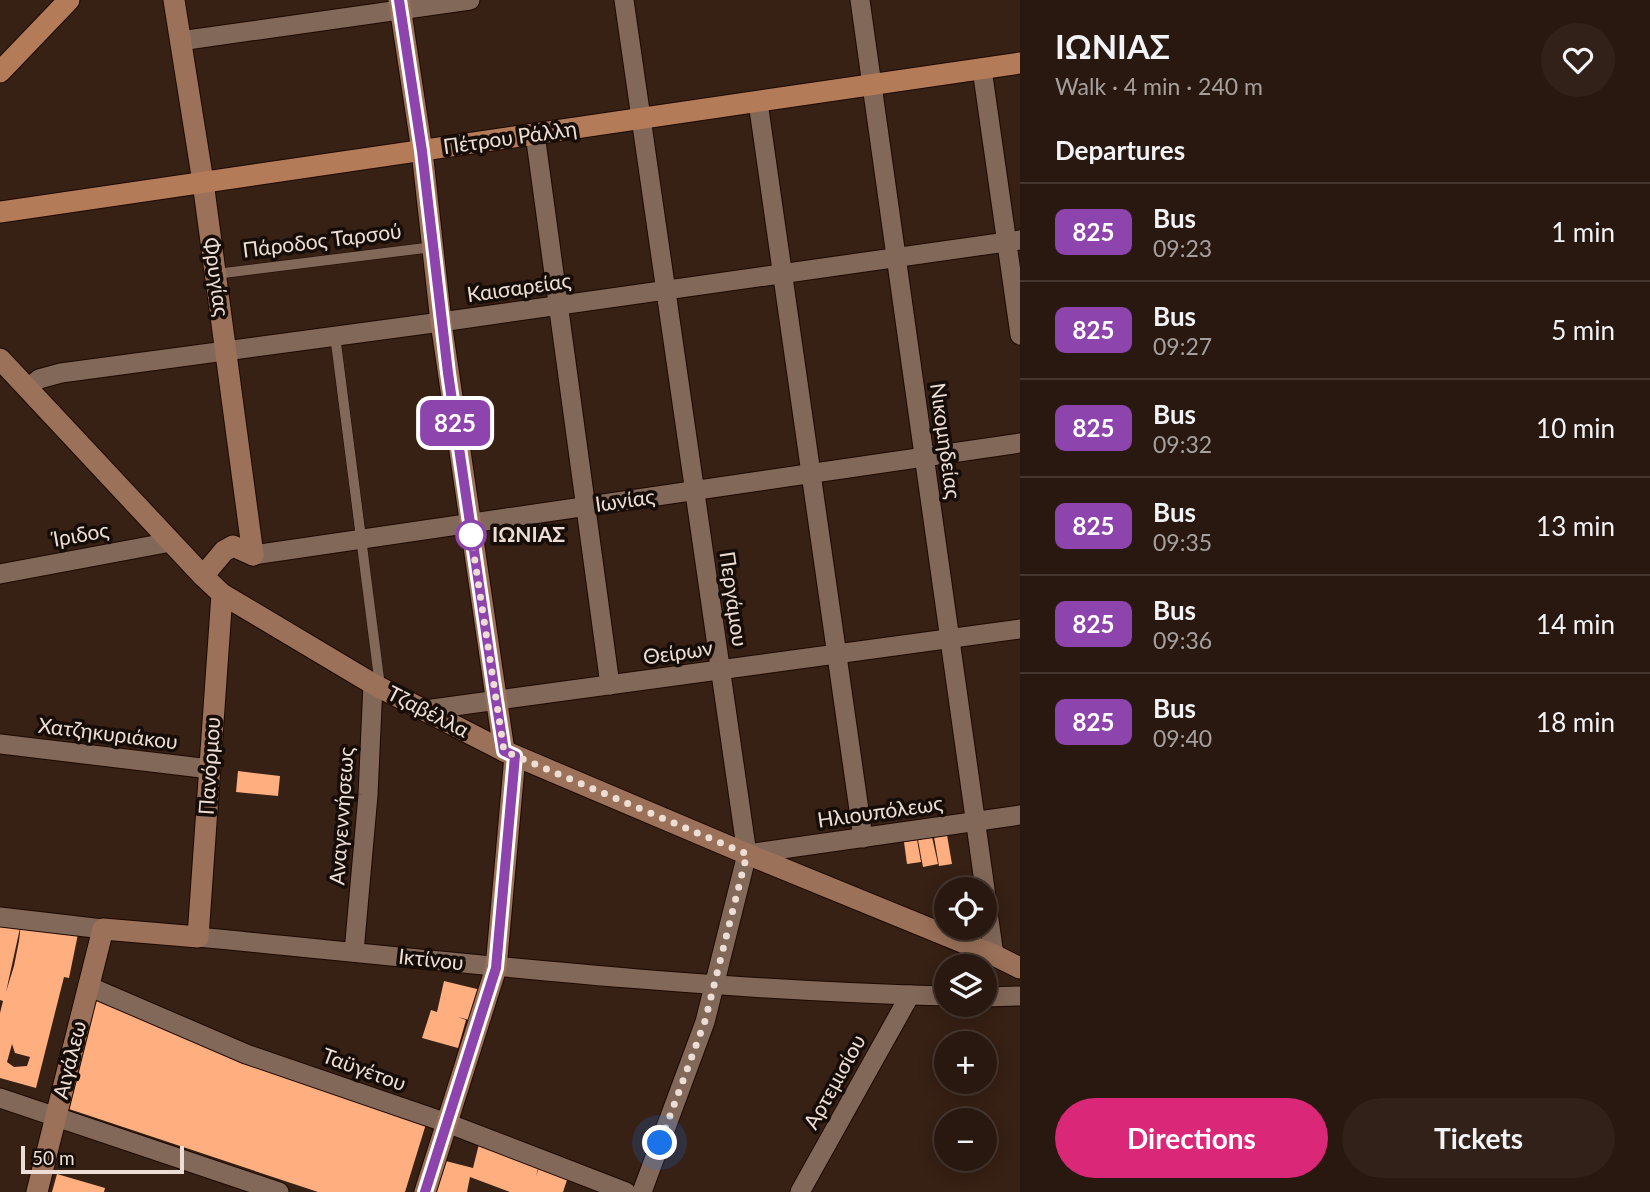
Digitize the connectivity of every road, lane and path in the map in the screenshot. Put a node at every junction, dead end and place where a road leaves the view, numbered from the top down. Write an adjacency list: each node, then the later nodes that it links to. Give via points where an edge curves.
1 (69, 0): 10 (main road)
2 (174, 0): 7 (street, Φρυγίας)
3 (470, 0): 6 (street)
4 (624, 0): 13 (street, Περγάμου)
5 (859, 0): 11 (street, Νικομηδείας)
6 (400, 5): 7 (street); 15 (street)
7 (180, 41): 16 (street, Φρυγίας)
8 (1020, 64): 9 (main road, Πέτρου Ράλλη)
9 (982, 69): 11 (main road, Πέτρου Ράλλη); 18 (street)
10 (0, 72)
11 (871, 85): 12 (main road, Πέτρου Ράλλη); 20 (street, Νικομηδείας)
12 (758, 102): 13 (main road, Πέτρου Ράλλη); 21 (street)
13 (641, 119): 14 (main road, Πέτρου Ράλλη); 23 (street, Περγάμου)
14 (535, 134): 15 (main road, Πέτρου Ράλλη); 24 (street)
15 (422, 151): 16 (main road, Πέτρου Ράλλη); 19 (street)
16 (203, 183): 17 (main road, Πέτρου Ράλλη); 22 (street, Φρυγίας)
17 (0, 212)
18 (1013, 241): 20 (street, Καισαρείας); 27 (street)
19 (433, 247): 22 (lane, Πάροδος Ταρσού); 25 (street)
20 (896, 257): 21 (street, Καισαρείας); 32 (street, Νικομηδείας)
21 (784, 273): 23 (street, Καισαρείας); 33 (street)
22 (216, 274): 28 (street, Φρυγίας)
23 (666, 290): 24 (street, Καισαρείας); 34 (street, Περγάμου)
24 (559, 305): 25 (street, Καισαρείας); 35 (street)
25 (441, 322): 26 (street, Καισαρείας); 36 (street)
26 (335, 335): 28 (street, Καισαρείας); 37 (lane)
27 (1020, 335)
28 (226, 350): 30 (street, Καισαρείας, via 61,373 39,379); 39 (street, Φρυγίας)
29 (0, 359): 30 (street, Τζαβέλλα)
30 (28, 388): 38 (street, Τζαβέλλα)
31 (1020, 443): 32 (street, Ιωνίας)
32 (924, 457): 33 (street, Ιωνίας); 44 (street, Νικομηδείας)
33 (811, 474): 34 (street, Ιωνίας); 45 (street)
34 (694, 491): 35 (street, Ιωνίας); 46 (street, Περγάμου)
35 (585, 507): 36 (street, Ιωνίας); 47 (street)
36 (470, 524): 37 (street, Ιωνίας); 49 (street)
37 (360, 540): 39 (street, Ιωνίας); 48 (lane)
38 (171, 542): 40 (street, Ίριδος); 41 (street, Τζαβέλλα)
39 (253, 555): 41 (street, Ιωνίας, via 233,546)
40 (0, 574)
41 (203, 576): 42 (street, Τζαβέλλα)
42 (222, 594): 48 (street, Τζαβέλλα); 53 (street, Πανόρμου)
43 (1020, 629): 44 (street, Θείρων)
44 (950, 639): 45 (street, Θείρων); 55 (street, Νικομηδείας)
45 (835, 654): 46 (street, Θείρων); 56 (street)
46 (720, 670): 47 (street, Θείρων); 57 (street, Περγάμου)
47 (610, 685): 49 (street, Θείρων)
48 (377, 686): 50 (street, Τζαβέλλα); 62 (street, Αναγεννήσεως)
49 (496, 700): 50 (street, Θείρων); 52 (street)
50 (425, 710): 52 (street, Τζαβέλλα)
51 (0, 744): 53 (street, Χατζηκυριάκου)
52 (510, 754): 57 (street, Τζαβέλλα); 65 (street)
53 (210, 769): 61 (street, Πανόρμου)
54 (1020, 816): 55 (street, Ηλιουπόλεως)
55 (975, 822): 56 (street, Ηλιουπόλεως); 58 (street, Νικομηδείας)
56 (863, 838): 57 (street, Ηλιουπόλεως)
57 (747, 854): 63 (street, Τζαβέλλα); 67 (street, Περγάμου)
58 (983, 877)
59 (0, 917): 60 (street, Ικτίνου)
60 (103, 929): 61 (street, Ικτίνου); 68 (street, Αιγάλεω)
61 (198, 937): 62 (street, Ικτίνου)
62 (354, 952): 65 (street, Ικτίνου)
63 (992, 954)
64 (997, 956): 66 (street, Τζαβέλλα)
65 (496, 968): 67 (street, Ικτίνου); 75 (street)
66 (1020, 968)
67 (716, 984): 69 (street, Ικτίνου); 81 (street, Περγάμου)
68 (88, 986): 74 (street, Αιγάλεω); 75 (street, Ταϋγέτου, via 246,1054)
69 (910, 995): 70 (street, Ικτίνου); 82 (street, Αρτεμισίου)
70 (934, 996)
71 (1020, 996): 72 (street)
72 (997, 997)
73 (0, 1098): 74 (street)
74 (56, 1118): 76 (street); 77 (street, Αιγάλεω)
75 (447, 1123): 79 (street); 80 (street, Ταϋγέτου)
76 (227, 1183): 78 (street)
77 (37, 1192)
78 (279, 1192)
79 (425, 1192)
80 (626, 1192)
81 (642, 1192)
82 (800, 1192)

